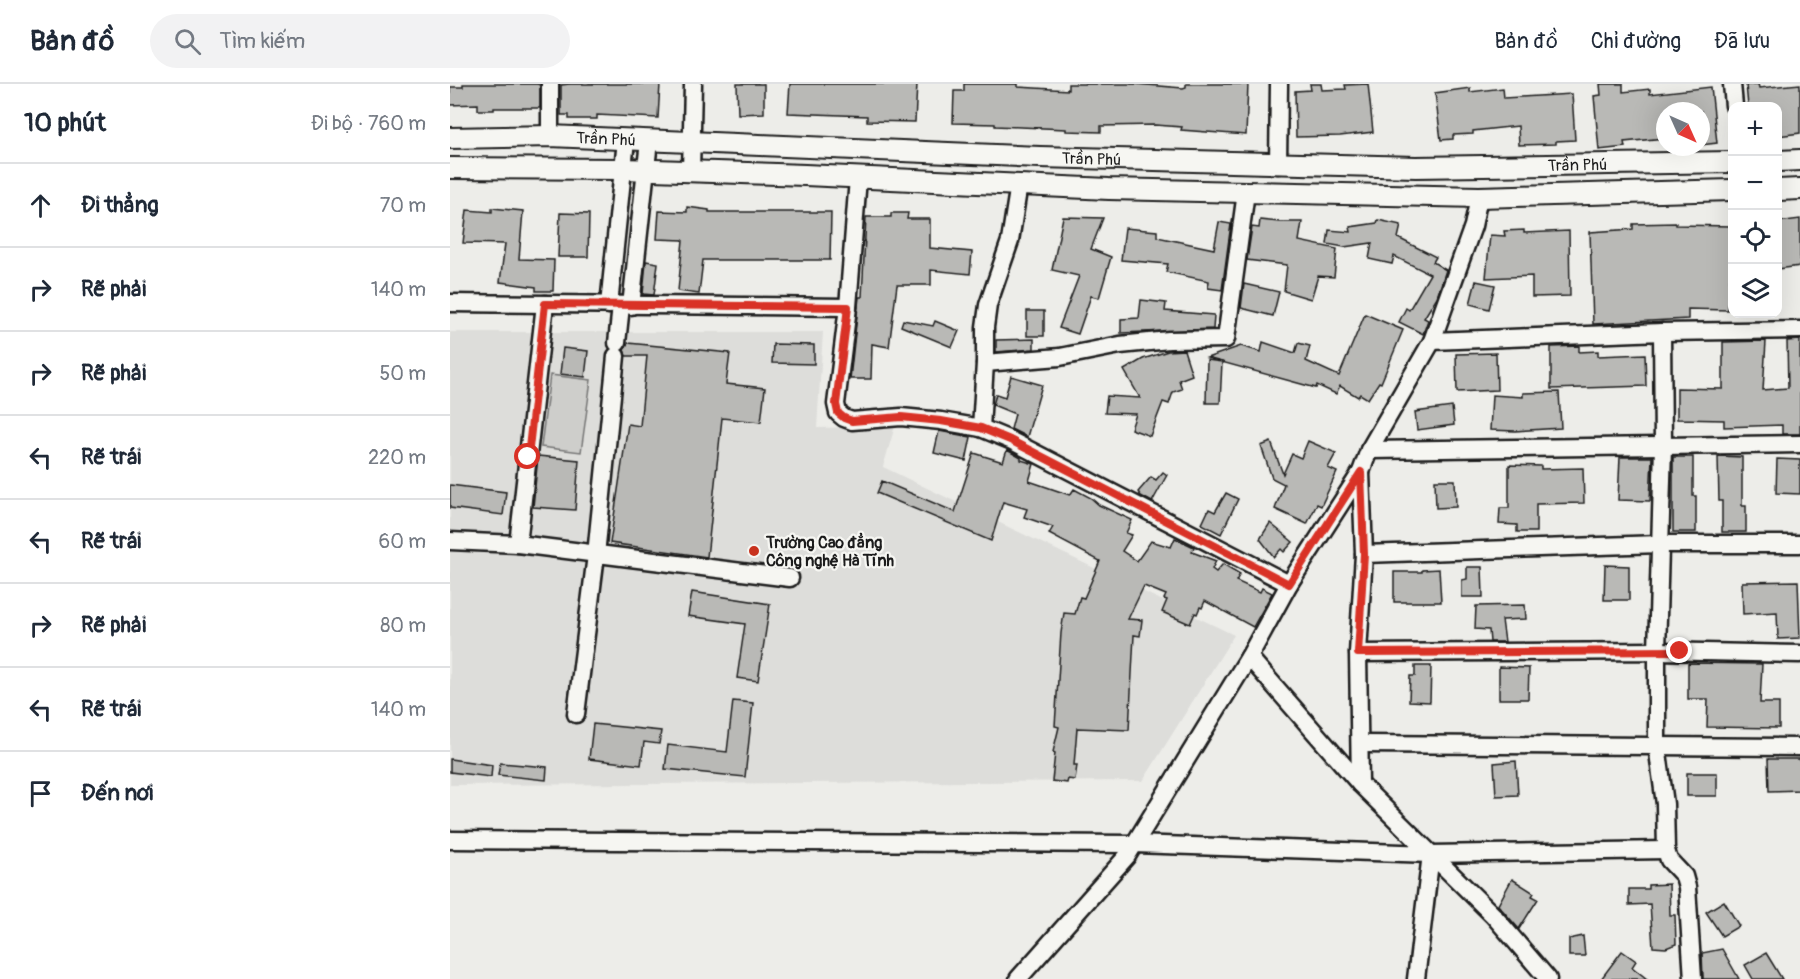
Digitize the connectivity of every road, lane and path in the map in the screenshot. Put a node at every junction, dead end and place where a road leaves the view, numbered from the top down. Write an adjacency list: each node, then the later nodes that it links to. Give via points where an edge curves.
1 (550, 84): 6 (street)
2 (693, 84): 10 (street)
3 (1279, 84): 14 (street)
4 (1732, 84): 5 (street)
5 (1734, 102)
6 (550, 136): 7 (main road, Trần Phú); 8 (main road, Trần Phú)
7 (450, 138)
8 (626, 140): 9 (main road, Trần Phú); 16 (street)
9 (649, 141): 10 (main road, Trần Phú); 17 (street)
10 (693, 142): 14 (main road, Trần Phú); 18 (street)
11 (1800, 160): 12 (main road)
12 (1782, 161)
13 (1728, 162): 14 (main road, Trần Phú)
14 (1278, 165)
15 (450, 168): 16 (main road, Trần Phú)
16 (623, 169): 17 (main road, Trần Phú); 28 (street)
17 (646, 171): 18 (main road, Trần Phú); 28 (street)
18 (691, 172): 19 (main road, Trần Phú)
19 (858, 178): 20 (main road, Trần Phú); 29 (street)
20 (1019, 184): 24 (main road, Trần Phú); 33 (street, via 1010,241 988,305)
21 (1800, 189): 23 (main road)
22 (1728, 190): 25 (main road, Trần Phú)
23 (1782, 190)
24 (1246, 192): 25 (main road, Trần Phú); 33 (street, via 1226,339 1169,340 1060,357)
25 (1479, 197): 32 (street, via 1473,226)
26 (450, 303): 27 (street)
27 (545, 304): 28 (street); 40 (street)
28 (620, 306): 29 (street); 44 (street)
29 (848, 307): 34 (street, via 838,413 852,421 901,417)
30 (1800, 330): 31 (street)
31 (1662, 332): 32 (street); 36 (street)
32 (1432, 341): 37 (street)
33 (985, 363): 34 (street)
34 (981, 428): 46 (street)
35 (1800, 444): 36 (street)
36 (1663, 447): 37 (street); 41 (street)
37 (1369, 450): 38 (street)
38 (1361, 472): 43 (street); 46 (street)
39 (450, 541): 40 (street)
40 (518, 544): 44 (street)
41 (1660, 544): 42 (street); 43 (street); 47 (street)
42 (1800, 544)
43 (1364, 554): 48 (street)
44 (596, 555): 45 (street); 51 (street)
45 (790, 578)
46 (1289, 584): 50 (street)
47 (1657, 651): 48 (street); 49 (street); 53 (street)
48 (1358, 653): 52 (street)
49 (1800, 654)
50 (1249, 657): 55 (street); 57 (street)
51 (576, 714)
52 (1361, 744): 53 (street); 55 (street)
53 (1657, 745): 54 (street); 58 (street)
54 (1800, 747)
55 (1360, 784): 59 (street)
56 (450, 840): 57 (street)
57 (1134, 844): 59 (street); 60 (street)
58 (1666, 849): 59 (street); 63 (street, via 1668,860 1684,876 1687,887)
59 (1431, 854): 61 (street); 62 (street, via 1493,915)
60 (1018, 979)
61 (1416, 979)
62 (1548, 979)
63 (1694, 979)

